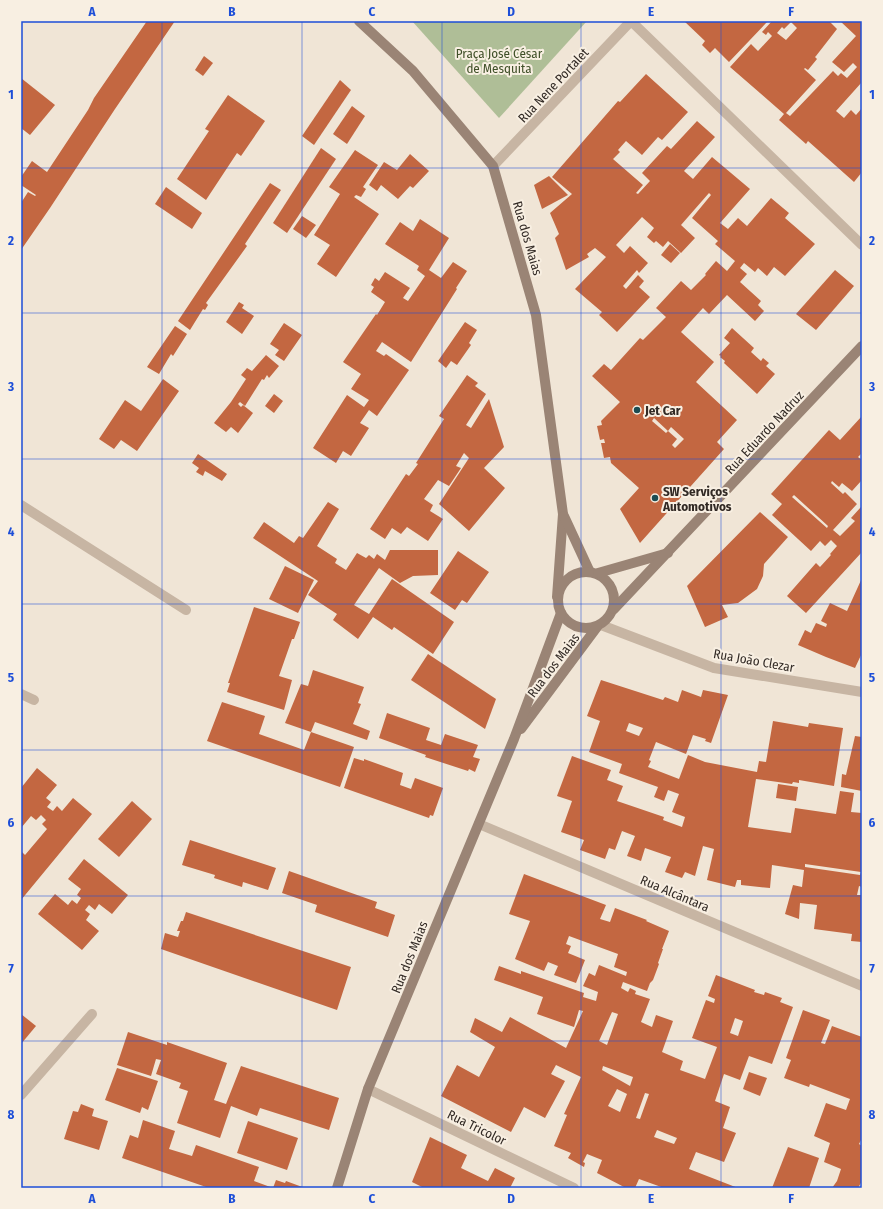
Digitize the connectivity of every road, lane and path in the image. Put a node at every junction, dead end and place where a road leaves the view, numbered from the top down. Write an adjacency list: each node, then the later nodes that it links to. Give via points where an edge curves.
1 (359, 21): 3 (main road, Rua dos Maias, via 413,71)
2 (631, 21): 3 (street, Rua Nene Portalet); 4 (street)
3 (493, 166): 7 (main road, Rua dos Maias, via 536,315)
4 (862, 244)
5 (862, 346): 8 (main road, Rua Eduardo Nadruz)
6 (21, 505): 12 (street)
7 (563, 514): 9 (main road, Rua dos Maias); 10 (main road, Rua dos Maias)
8 (668, 552): 9 (main road); 11 (main road, Rua Eduardo Nadruz)
9 (594, 572): 10 (main road, via 574,573 563,583); 11 (main road, via 610,582 615,595)
10 (557, 597): 13 (main road)
11 (614, 609): 14 (main road)
12 (186, 610)
13 (561, 612): 14 (main road, via 570,624 583,629); 18 (main road, Rua dos Maias)
14 (599, 626): 15 (street, Rua João Clezar, via 714,668); 18 (main road, Rua dos Maias)
15 (862, 692)
16 (21, 694): 17 (street)
17 (34, 700)
18 (514, 739): 19 (main road, Rua dos Maias)
19 (479, 824): 20 (street, Rua Alcântara); 22 (main road, Rua dos Maias)
20 (862, 986)
21 (92, 1014): 23 (street)
22 (368, 1089): 24 (main road, Rua dos Maias); 25 (street, Rua Tricolor)
23 (21, 1095)
24 (337, 1188)
25 (574, 1188)

